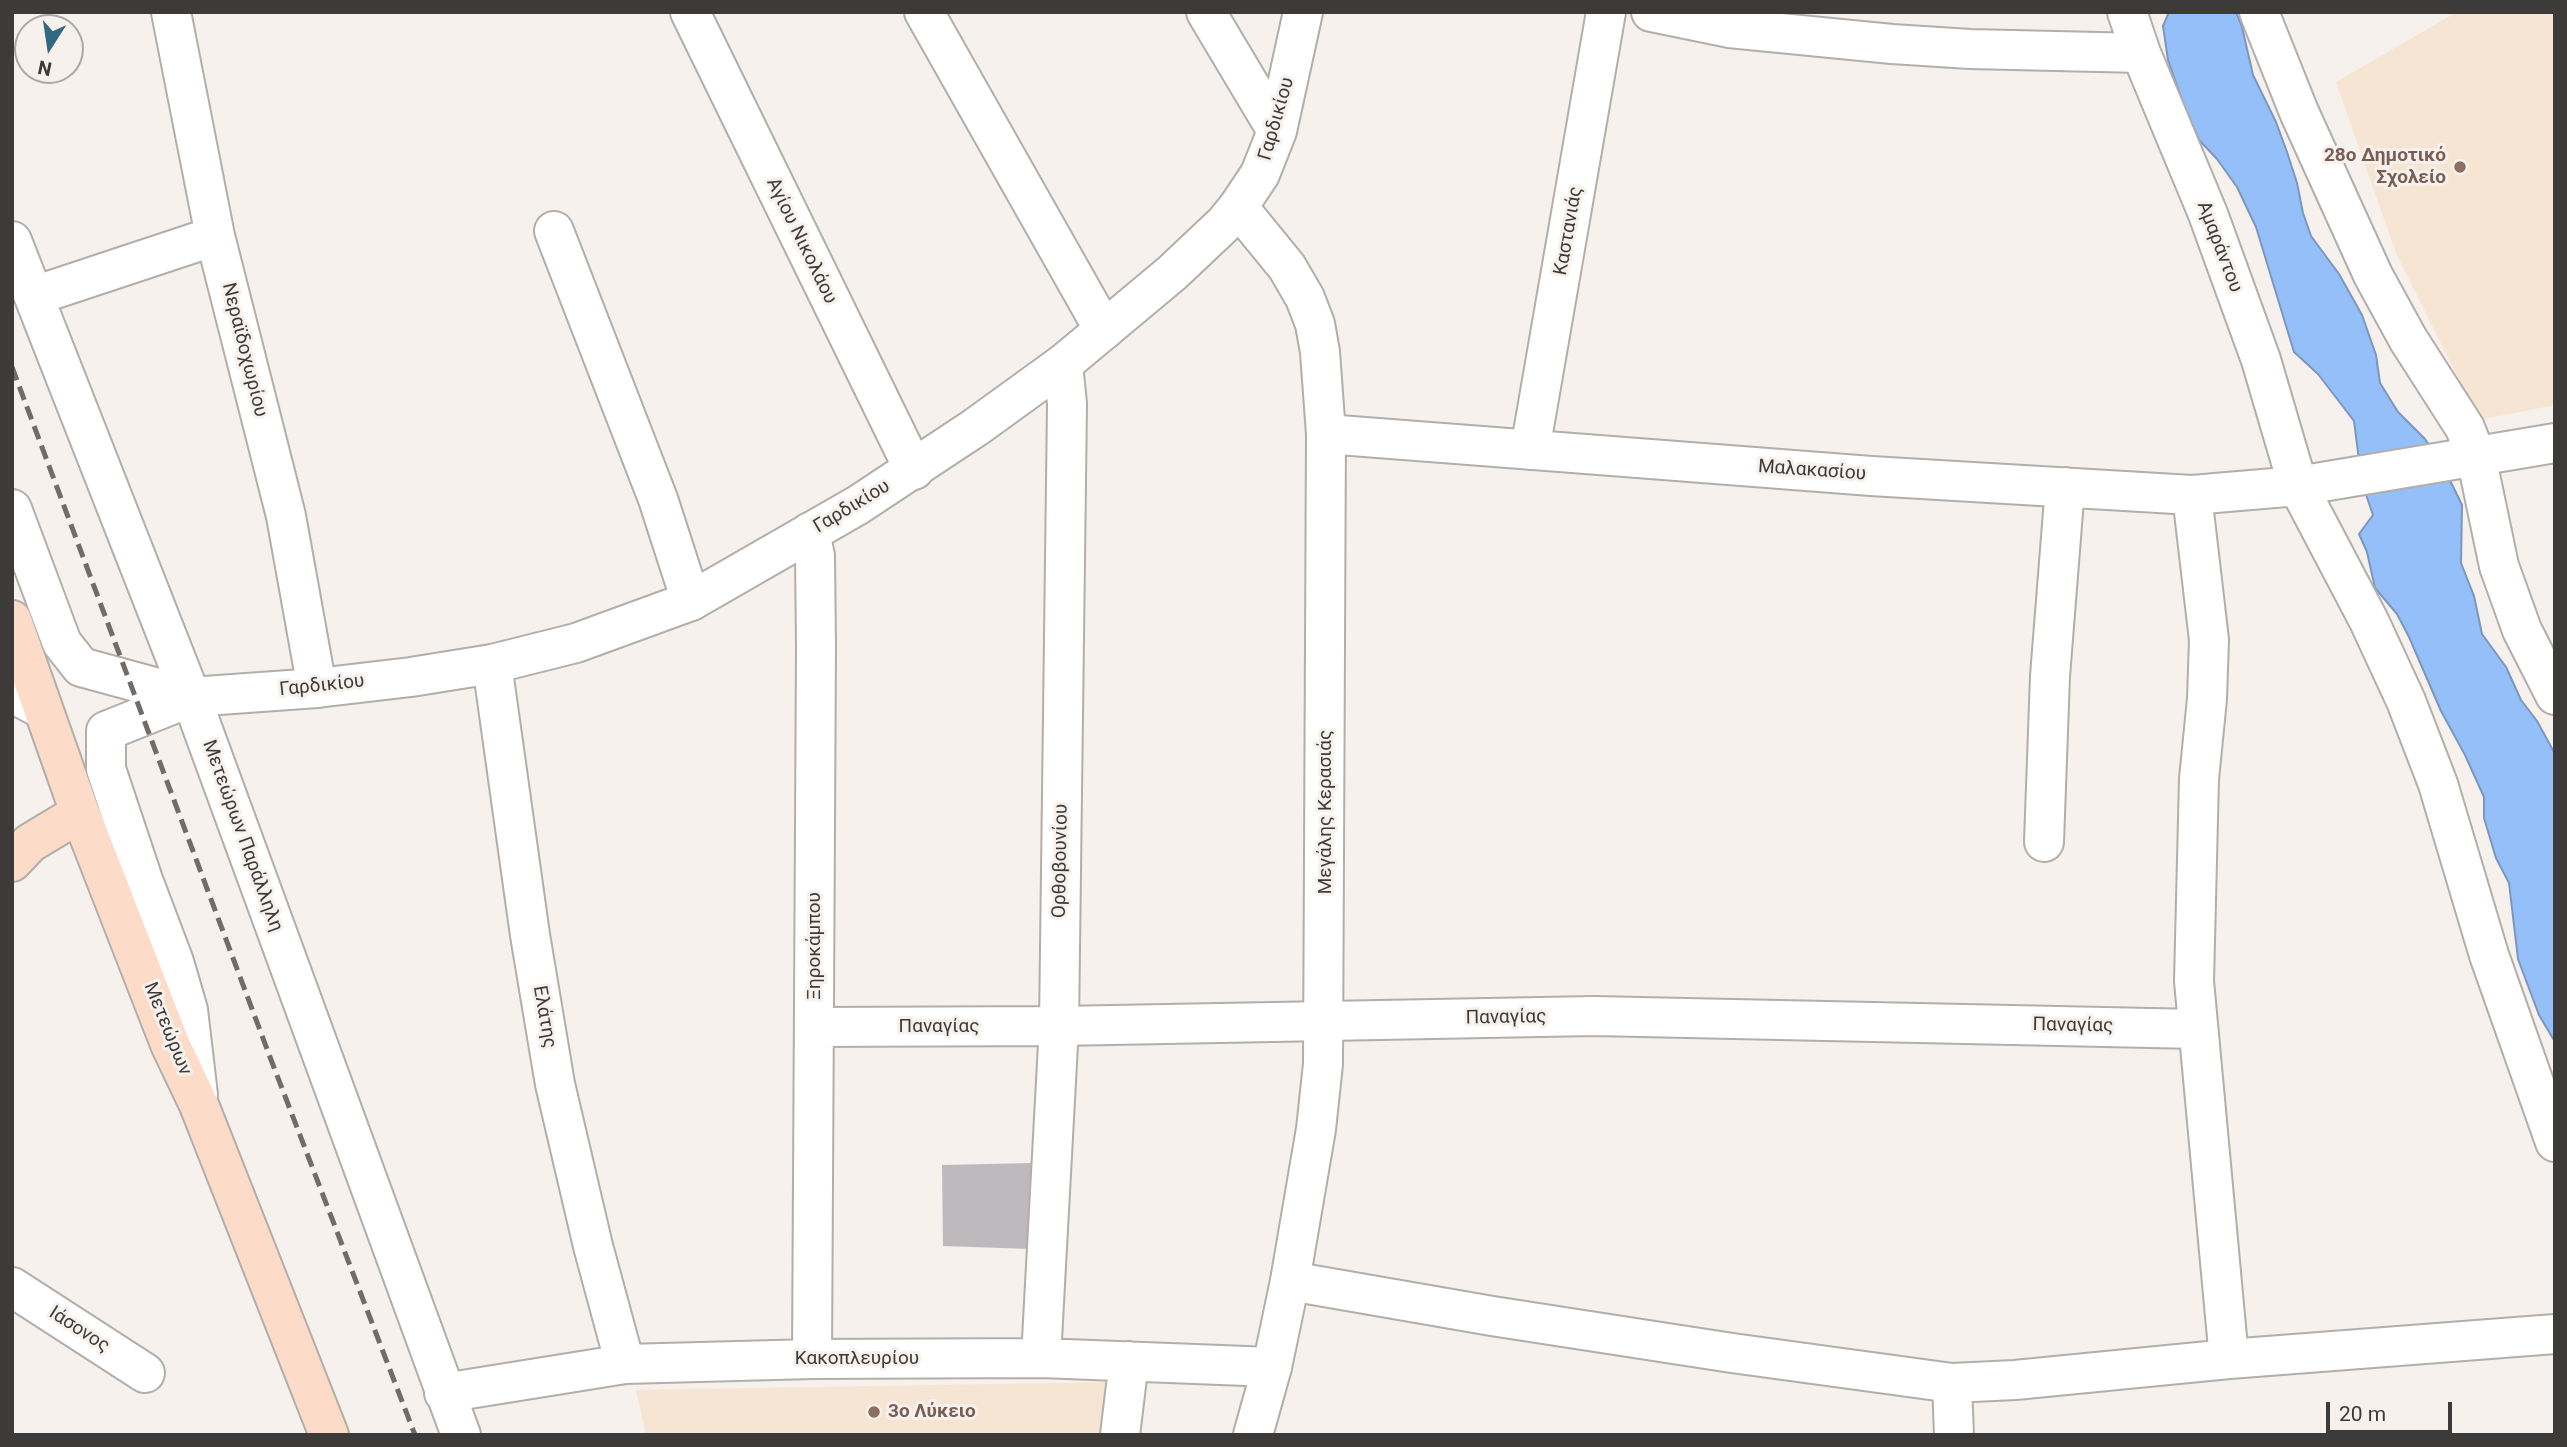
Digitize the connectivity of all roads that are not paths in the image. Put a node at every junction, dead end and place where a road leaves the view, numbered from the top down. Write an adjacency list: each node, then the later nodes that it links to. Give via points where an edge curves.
1 (171, 12): 15 (street, Νεραϊδοχωρίου)
2 (690, 12): 24 (street, Αγίου Νικολάου)
3 (923, 12): 18 (street)
4 (1206, 12): 12 (street)
5 (1303, 12): 12 (street, Γαρδικίου)
6 (1606, 12): 22 (street, Καστανιάς)
7 (1651, 12): 10 (street, via 1730,28)
8 (2127, 12): 11 (street, Αμαράντου)
9 (2259, 12): 23 (street, via 2373,275 2465,428)
10 (1894, 28): 11 (street, via 1970,48)
11 (2141, 52): 25 (street, Αμαράντου, via 2248,323)
12 (1277, 131): 13 (street, Γαρδικίου, via 1260,174)
13 (1238, 206): 18 (street, Γαρδικίου, via 1199,249); 20 (street, Μεγάλης Κερασιάς, via 1287,267 1305,298 1320,352)
14 (554, 232): 30 (street, via 657,499)
15 (215, 236): 17 (street); 33 (street, Νεραϊδοχωρίου, via 286,516)
16 (12, 241): 17 (street, Μετεώρων Παράλληλη)
17 (34, 296): 35 (street, Μετεώρων Παράλληλη)
18 (1104, 330): 19 (street, Γαρδικίου)
19 (1063, 364): 24 (street, Γαρδικίου); 41 (street, Ορθοβουνίου, via 1067,404)
20 (1326, 434): 22 (street, Μαλακασίου); 40 (street, Μεγάλης Κερασιάς)
21 (2555, 443): 23 (street, Μαλακασίου)
22 (1530, 450): 26 (street, Μαλακασίου)
23 (2476, 456): 25 (street, Μαλακασίου); 34 (street, via 2500,566 2522,630)
24 (914, 470): 29 (street, Γαρδικίου)
25 (2298, 486): 27 (street, Μαλακασίου); 45 (street, Αμαράντου, via 2406,701 2438,783 2489,956)
26 (2065, 487): 27 (street, Μαλακασίου); 38 (street, via 2050,676)
27 (2192, 495): 43 (street, via 2209,640 2196,854)
28 (12, 509): 35 (street, via 62,643 81,667)
29 (810, 533): 30 (street, Γαρδικίου); 42 (street, Ξηροκάμπου, via 815,556 816,647)
30 (691, 601): 32 (street, Γαρδικίου, via 576,643)
31 (12, 620): 36 (main road, Μετεώρων)
32 (492, 664): 33 (street, Γαρδικίου); 53 (street, Ελάτης, via 555,1084)
33 (317, 688): 35 (street, Γαρδικίου)
34 (2555, 695)
35 (191, 697): 44 (street, via 106,731 106,769 188,1010); 57 (street, Μετεώρων Παράλληλη)
36 (27, 701): 37 (main road, Μετεώρων)
37 (80, 813): 39 (main road, via 30,843); 44 (main road, Μετεώρων, via 170,1044)
38 (2044, 842)
39 (12, 862)
40 (1324, 1021): 41 (street, Παναγίας); 43 (street, Παναγίας, via 1594,1016); 46 (street, Μεγάλης Κερασιάς, via 1316,1129)
41 (1059, 1026): 42 (street, Παναγίας); 49 (street, Ορθοβουνίου)
42 (814, 1027): 50 (street, Ξηροκάμπου)
43 (2197, 1029): 51 (street)
44 (199, 1105): 58 (main road, Μετεώρων)
45 (2555, 1142)
46 (1290, 1281): 54 (street, Μεγάλης Κερασιάς); 56 (street, via 1732,1353)
47 (12, 1287): 55 (street, Ιάσονος)
48 (2555, 1334): 51 (street)
49 (1041, 1358): 50 (street, Κακοπλευρίου); 52 (street, Κακοπλευρίου)
50 (813, 1359): 53 (street, Κακοπλευρίου)
51 (2228, 1359): 56 (street)
52 (1129, 1361): 54 (street, Κακοπλευρίου); 60 (street)
53 (625, 1364): 57 (street, Κακοπλευρίου)
54 (1272, 1367): 61 (street, Μεγάλης Κερασιάς)
55 (145, 1373)
56 (1952, 1383): 62 (street)
57 (444, 1393): 59 (street, Μετεώρων Παράλληλη)
58 (329, 1435)
59 (461, 1435)
60 (1120, 1435)
61 (1253, 1435)
62 (1954, 1435)

